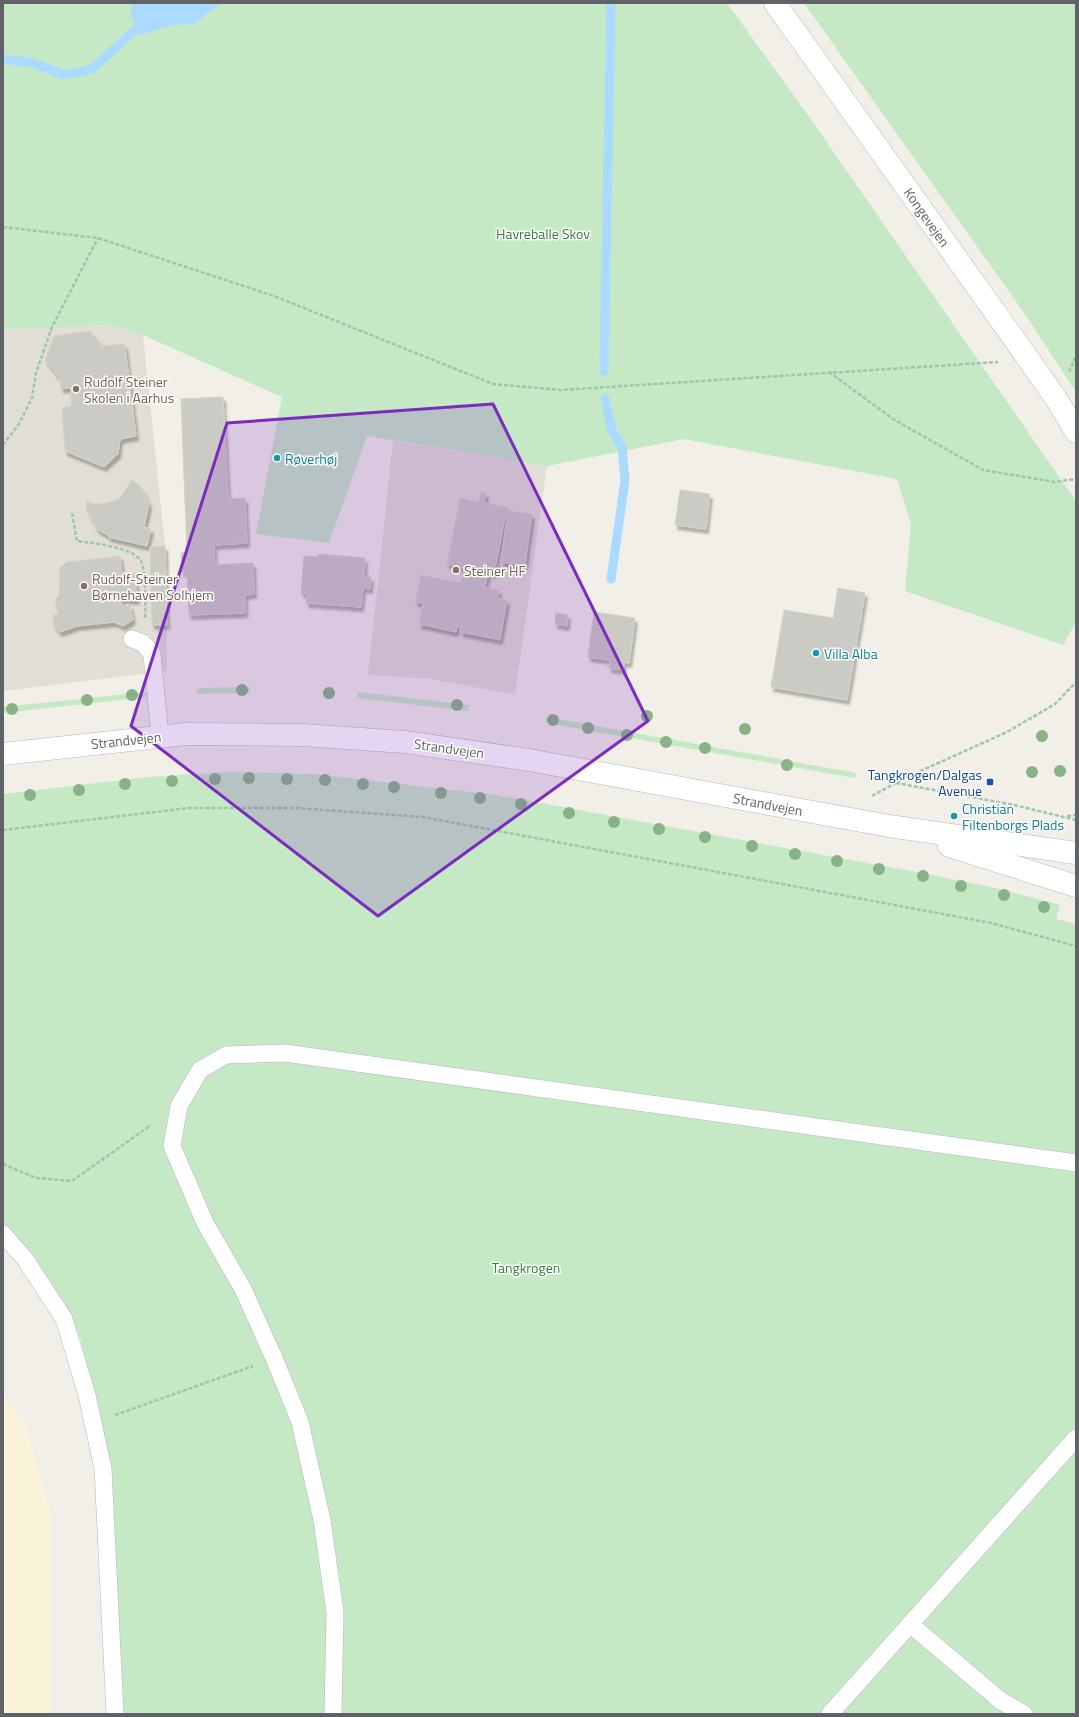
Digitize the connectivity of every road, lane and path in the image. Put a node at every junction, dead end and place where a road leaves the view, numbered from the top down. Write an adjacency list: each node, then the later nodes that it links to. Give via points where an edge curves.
1 (775, 3): 4 (street, Kongevejen)
2 (3, 227): 3 (path)
3 (98, 238): 5 (path, via 274,296 493,384 561,390); 7 (path, via 52,327 36,373 32,398 19,424)
4 (1029, 360): 5 (path); 6 (street, Kongevejen)
5 (829, 372): 8 (path, via 893,419 984,470 1055,482)
6 (1076, 432)
7 (3, 445)
8 (1076, 479)
9 (72, 513): 10 (path, via 77,541 122,550 134,554 140,560)
10 (145, 614)
11 (132, 638): 13 (lane, via 143,643 152,654)
12 (1076, 682): 16 (path, via 1055,704 1008,732 895,783 966,795)
13 (160, 736): 14 (street, Strandvejen); 18 (street, Strandvejen, via 258,733 344,736 405,742 529,760)
14 (3, 754)
15 (1076, 815): 16 (path)
16 (1065, 817): 17 (path)
17 (1076, 820)
18 (889, 826): 20 (street, Strandvejen); 21 (street, Strandvejen)
19 (3, 830): 22 (path, via 189,808 295,808 423,817 991,922)
20 (1076, 853)
21 (1076, 886)
22 (1076, 946)
23 (179, 1106): 24 (lane, via 200,1070 226,1055 285,1053); 25 (path, via 72,1181 36,1178); 27 (lane, via 172,1146 205,1223 243,1289)
24 (1076, 1163)
25 (3, 1164)
26 (3, 1234): 28 (lane, via 25,1259 64,1319)
27 (274, 1358): 28 (path); 32 (lane, via 300,1422 322,1520 335,1612)
28 (93, 1422): 31 (lane, via 103,1469)
29 (1076, 1438): 30 (lane)
30 (910, 1624): 33 (lane); 34 (lane, via 1001,1701)
31 (116, 1714)
32 (333, 1714)
33 (830, 1714)
34 (1024, 1714)

